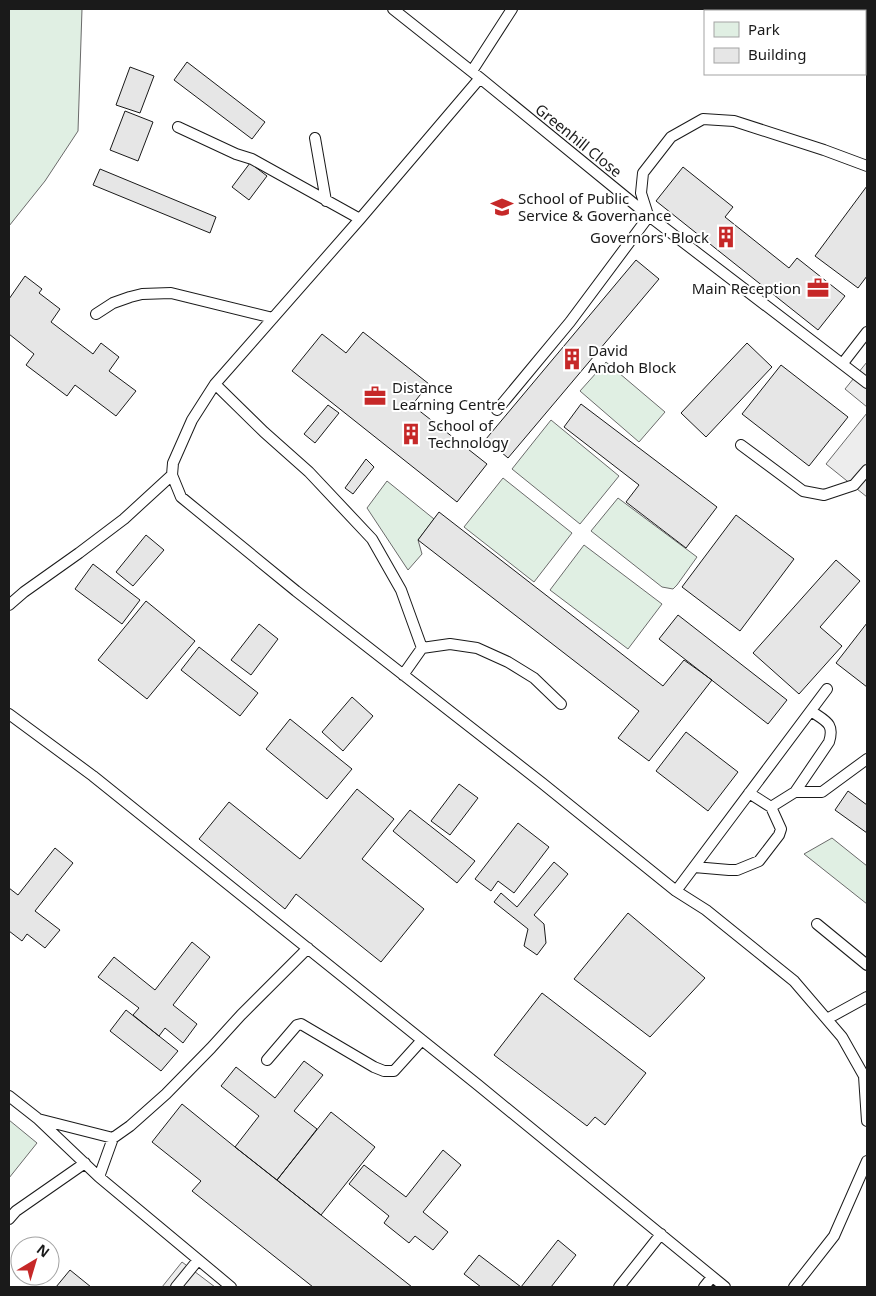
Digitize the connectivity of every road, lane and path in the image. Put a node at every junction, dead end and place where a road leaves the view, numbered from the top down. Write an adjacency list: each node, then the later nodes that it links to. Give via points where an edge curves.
1 (393, 9): 3 (lane, Greenhill Close)
2 (512, 9): 3 (lane)
3 (476, 74): 8 (lane, Greenhill Close); 9 (lane)
4 (178, 127): 7 (lane, via 252,159)
5 (315, 138): 7 (lane)
6 (867, 166): 8 (lane, via 734,121 703,119 671,138 643,173 641,193)
7 (326, 201): 9 (lane)
8 (648, 216): 13 (lane, Greenhill Close); 16 (lane, via 570,322)
9 (360, 219): 11 (lane)
10 (96, 314): 11 (lane, via 130,297 171,293)
11 (273, 318): 15 (lane)
12 (867, 332): 13 (lane)
13 (842, 363): 14 (lane, Greenhill Close)
14 (867, 382)
15 (215, 384): 19 (lane, via 181,442); 21 (lane, via 309,472 372,540 401,590)
16 (497, 410)
17 (742, 445): 18 (lane, via 803,492 824,495 854,485)
18 (867, 470)
19 (172, 475): 20 (lane, via 124,519); 22 (lane, via 181,497)
20 (9, 605)
21 (422, 648): 22 (lane); 24 (lane, via 450,644 477,648 534,678)
22 (403, 675): 32 (lane)
23 (827, 689): 25 (lane)
24 (561, 704)
25 (811, 711): 28 (lane, via 830,726 832,733); 29 (lane)
26 (9, 714): 34 (lane, via 93,776)
27 (867, 759): 28 (lane, via 822,792)
28 (795, 792): 30 (lane)
29 (749, 793): 30 (lane); 31 (lane)
30 (771, 807): 31 (lane, via 781,829 760,861 737,870)
31 (694, 867): 32 (lane)
32 (676, 891): 37 (lane, via 706,910 794,981)
33 (817, 924): 35 (lane)
34 (308, 948): 38 (lane); 43 (lane, via 166,1094)
35 (867, 965)
36 (867, 997): 37 (lane)
37 (827, 1019): 42 (lane, via 842,1037 864,1076)
38 (422, 1040): 39 (lane, via 394,1071 384,1071 301,1024); 48 (lane)
39 (267, 1060)
40 (9, 1096): 41 (lane)
41 (37, 1118): 43 (lane); 45 (lane)
42 (867, 1121)
43 (113, 1138): 46 (lane)
44 (867, 1161): 56 (lane, via 834,1236)
45 (85, 1163): 46 (lane); 47 (lane)
46 (99, 1176): 49 (lane)
47 (9, 1219)
48 (661, 1234): 50 (lane); 53 (lane)
49 (198, 1260): 51 (lane); 52 (lane)
50 (712, 1277): 54 (lane); 55 (lane)
51 (176, 1287)
52 (231, 1287)
53 (619, 1287)
54 (704, 1287)
55 (725, 1287)
56 (794, 1287)

